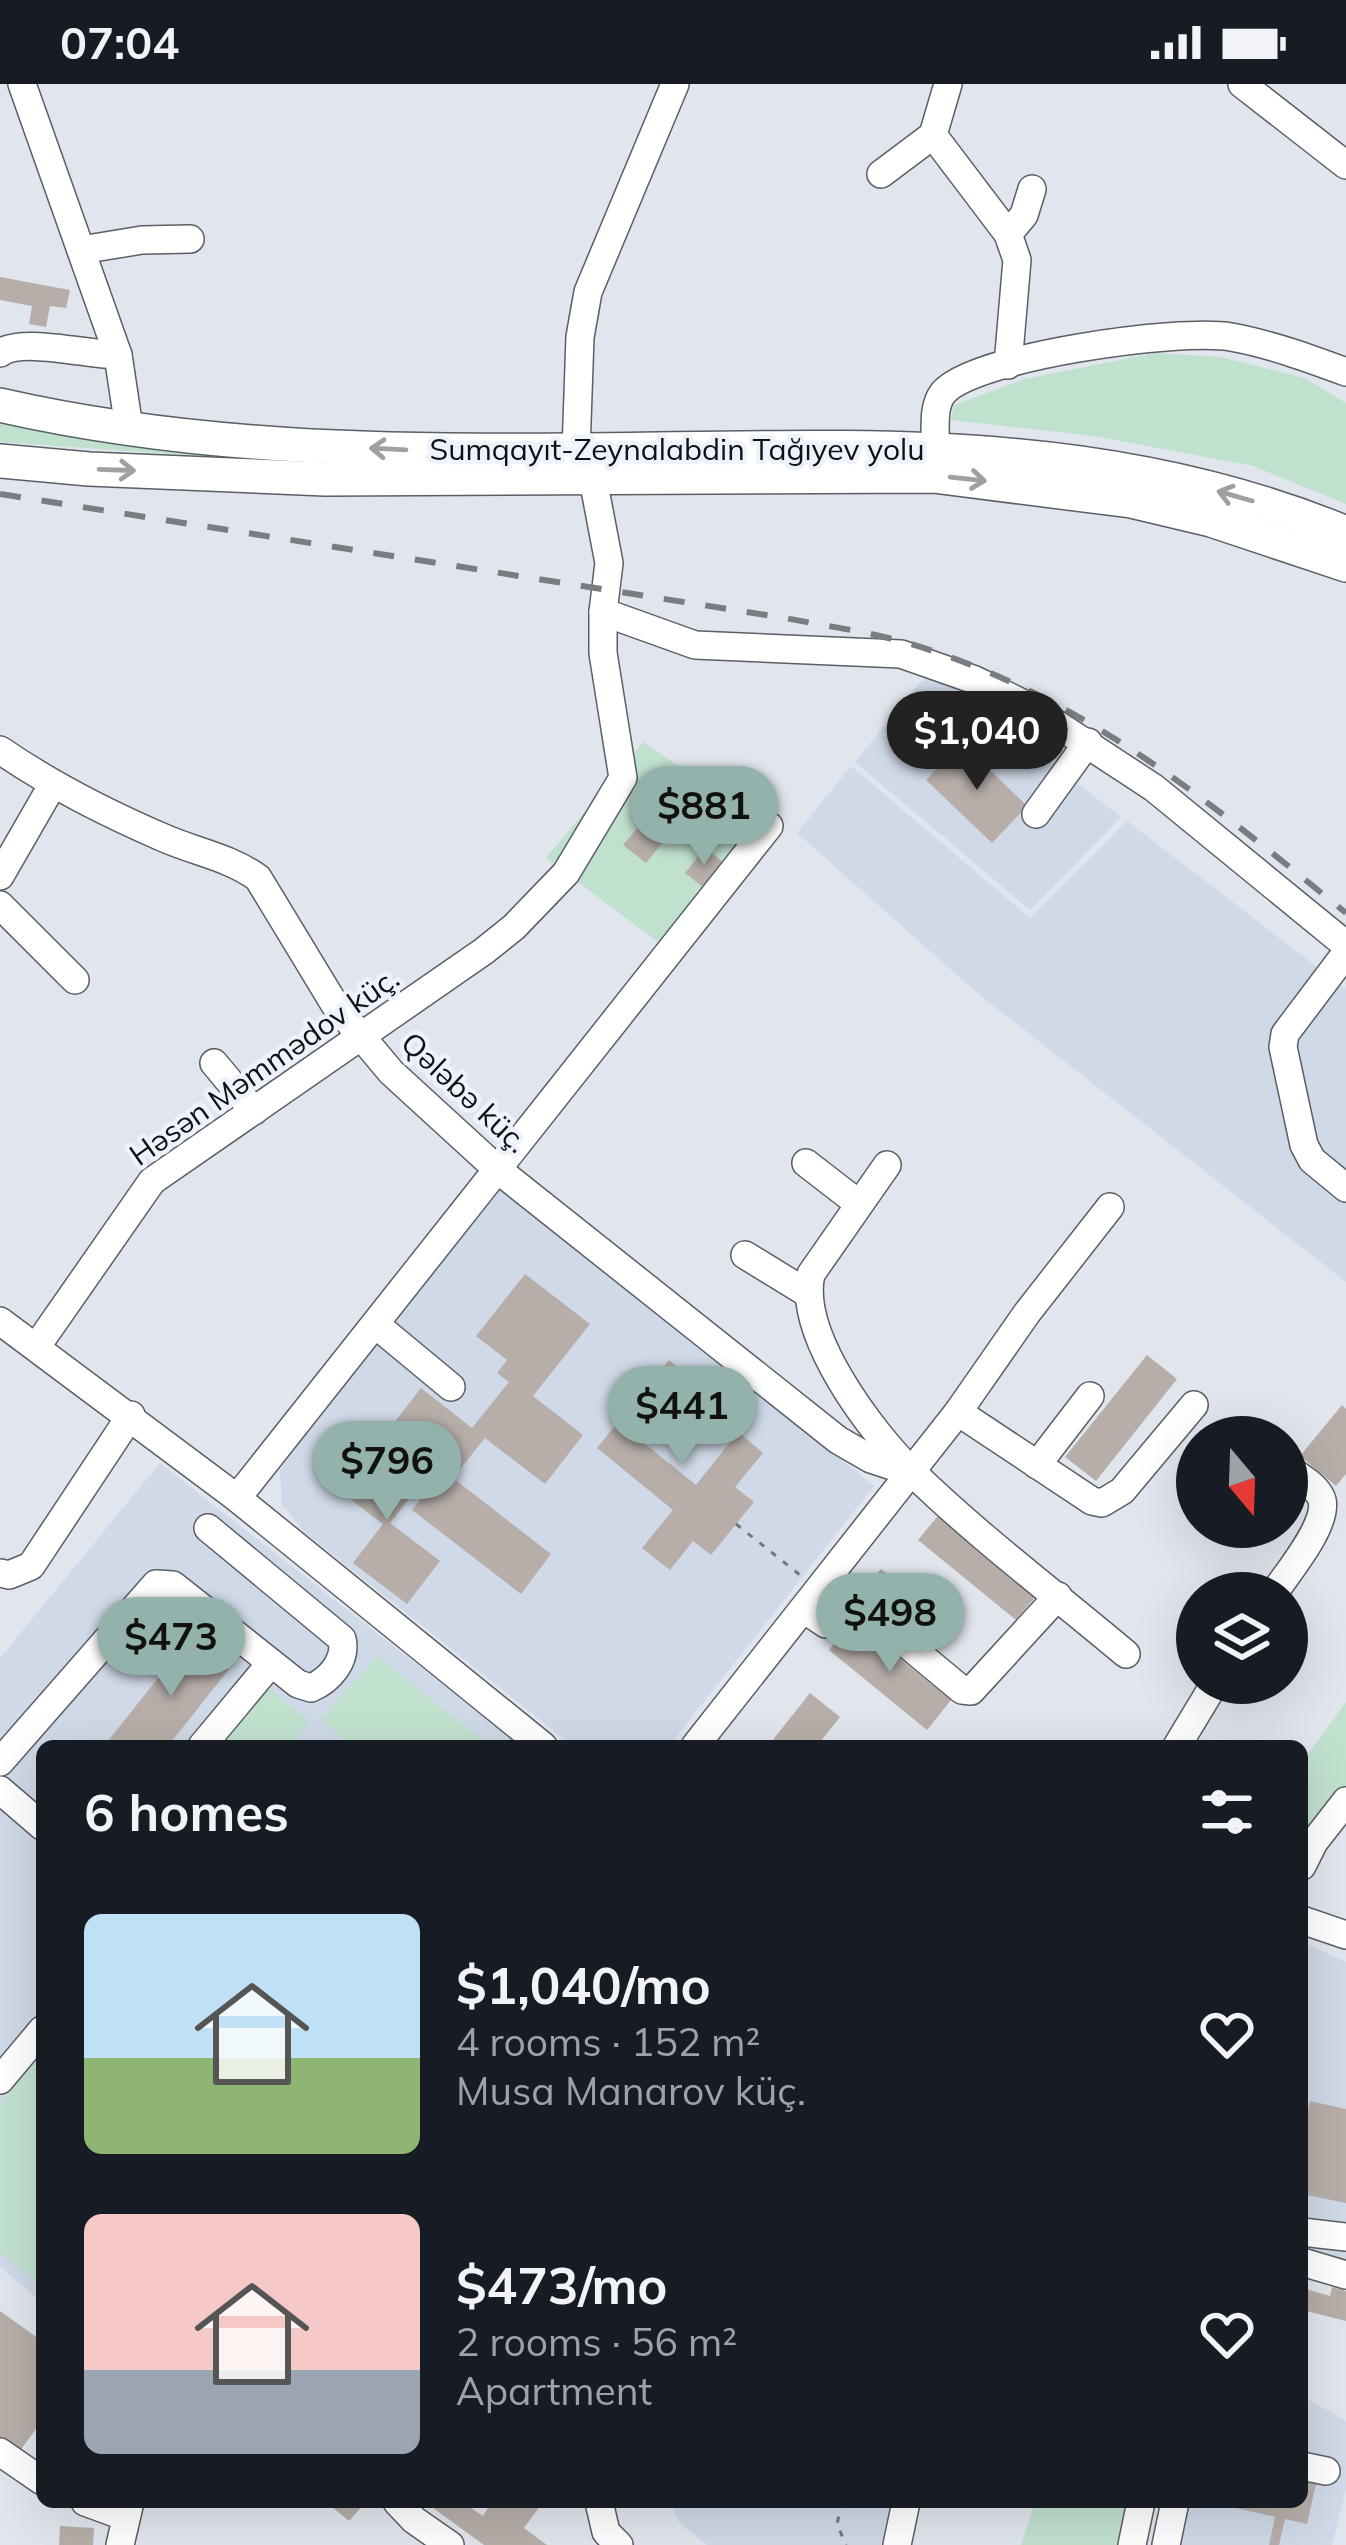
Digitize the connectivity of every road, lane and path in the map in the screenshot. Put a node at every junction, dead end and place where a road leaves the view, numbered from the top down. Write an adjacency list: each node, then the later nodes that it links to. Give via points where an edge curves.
1 (22, 84): 11 (street)
2 (675, 84): 20 (street, Həsən Məmmədov küç., via 587,292 580,337)
3 (948, 84): 5 (street)
4 (1242, 84): 6 (street)
5 (933, 135): 7 (street); 9 (street)
6 (1346, 165)
7 (881, 174)
8 (1032, 189): 9 (street)
9 (1008, 234): 14 (street, via 1017,260)
10 (190, 239): 11 (street)
11 (81, 250): 13 (street)
12 (0, 353): 13 (street, via 24,345)
13 (118, 355): 17 (street)
14 (1008, 365): 15 (street, via 1096,343 1190,334 1227,336); 18 (street, via 941,396)
15 (1346, 372)
16 (0, 405): 17 (main road, Sumqayıt-Zeynalabdin Tağıyev yolu)
17 (128, 428): 20 (main road, Sumqayıt-Zeynalabdin Tağıyev yolu, one-way to 17)
18 (935, 447): 20 (main road, Sumqayıt-Zeynalabdin Tağıyev yolu); 21 (main road, Sumqayıt-Zeynalabdin Tağıyev yolu, one-way to 18, via 1155,475)
19 (0, 459): 20 (main road, Sumqayıt-Zeynalabdin Tağıyev yolu, one-way to 20, via 325,479)
20 (584, 465): 22 (main road, Sumqayıt-Zeynalabdin Tağıyev yolu, one-way to 22, via 1045,487 1211,520); 23 (street, Həsən Məmmədov küç., via 609,563)
21 (1346, 533)
22 (1346, 566)
23 (603, 612): 24 (street, via 712,648 901,654 974,680); 33 (street, Həsən Məmmədov küç., via 623,778 618,792 566,873 514,927)
24 (1088, 742): 27 (street); 31 (street)
25 (0, 750): 26 (street, Qələbə küç.)
26 (53, 784): 29 (street); 33 (street, Qələbə küç., via 258,878)
27 (1036, 814)
28 (769, 826): 38 (street)
29 (0, 876)
30 (0, 905): 32 (street)
31 (1346, 949): 39 (street, via 1283,1047 1304,1145)
32 (74, 980)
33 (361, 1039): 35 (street, Həsən Məmmədov küç.); 38 (street, Qələbə küç.)
34 (214, 1063): 35 (street)
35 (254, 1111): 46 (street, Həsən Məmmədov küç., via 152,1181)
36 (806, 1163): 40 (street)
37 (887, 1166): 40 (street)
38 (497, 1169): 45 (street); 53 (street, Qələbə küç., via 838,1440)
39 (1346, 1188)
40 (859, 1204): 43 (street, via 821,1255)
41 (1110, 1207): 50 (street)
42 (745, 1255): 43 (street)
43 (807, 1293): 53 (street, via 847,1391)
44 (0, 1321): 46 (street)
45 (375, 1324): 47 (street); 55 (street)
46 (37, 1346): 51 (street)
47 (451, 1387)
48 (1090, 1396): 52 (street)
49 (1194, 1405): 52 (street, via 1109,1502 1092,1501)
50 (958, 1412): 52 (street); 53 (street)
51 (131, 1415): 55 (street); 60 (street, via 31,1566)
52 (1037, 1465)
53 (913, 1473): 62 (street); 63 (street)
54 (1308, 1483): 58 (street, via 1322,1501)
55 (237, 1498): 59 (street)
56 (736, 1524): 63 (path)
57 (208, 1528): 61 (street)
58 (1308, 1541)
59 (298, 1548): 61 (street); 68 (street)
60 (0, 1573)
61 (272, 1580): 65 (street, via 334,1630 345,1649 311,1688)
62 (1058, 1596): 63 (street, via 970,1691 856,1602 826,1624); 64 (street)
63 (813, 1601): 69 (street)
64 (1126, 1654)
65 (271, 1663): 67 (street); 71 (street, via 173,1585 156,1584)
66 (1203, 1704): 70 (street)
67 (207, 1740)
68 (536, 1740)
69 (700, 1740)
70 (1182, 1740)
71 (0, 1762)
72 (0, 1790): 74 (street)
73 (1346, 1801): 75 (street)
74 (36, 1821)
75 (1308, 1854)
76 (1308, 1922): 77 (street)
77 (1346, 1935)
78 (36, 2037): 79 (street)
79 (0, 2080)
80 (1308, 2233): 81 (street)
81 (1346, 2237)
82 (1308, 2264): 83 (street)
83 (1346, 2275)
84 (0, 2452): 85 (street)
85 (36, 2477)
86 (98, 2508): 93 (street)
87 (403, 2508): 94 (street)
88 (600, 2508): 95 (street)
89 (841, 2508): 96 (path)
90 (905, 2508): 97 (street)
91 (1140, 2508): 98 (street)
92 (1174, 2508): 99 (street)
93 (125, 2521)
94 (450, 2545)
95 (619, 2545)
96 (846, 2545)
97 (897, 2545)
98 (1132, 2545)
99 (1166, 2545)

